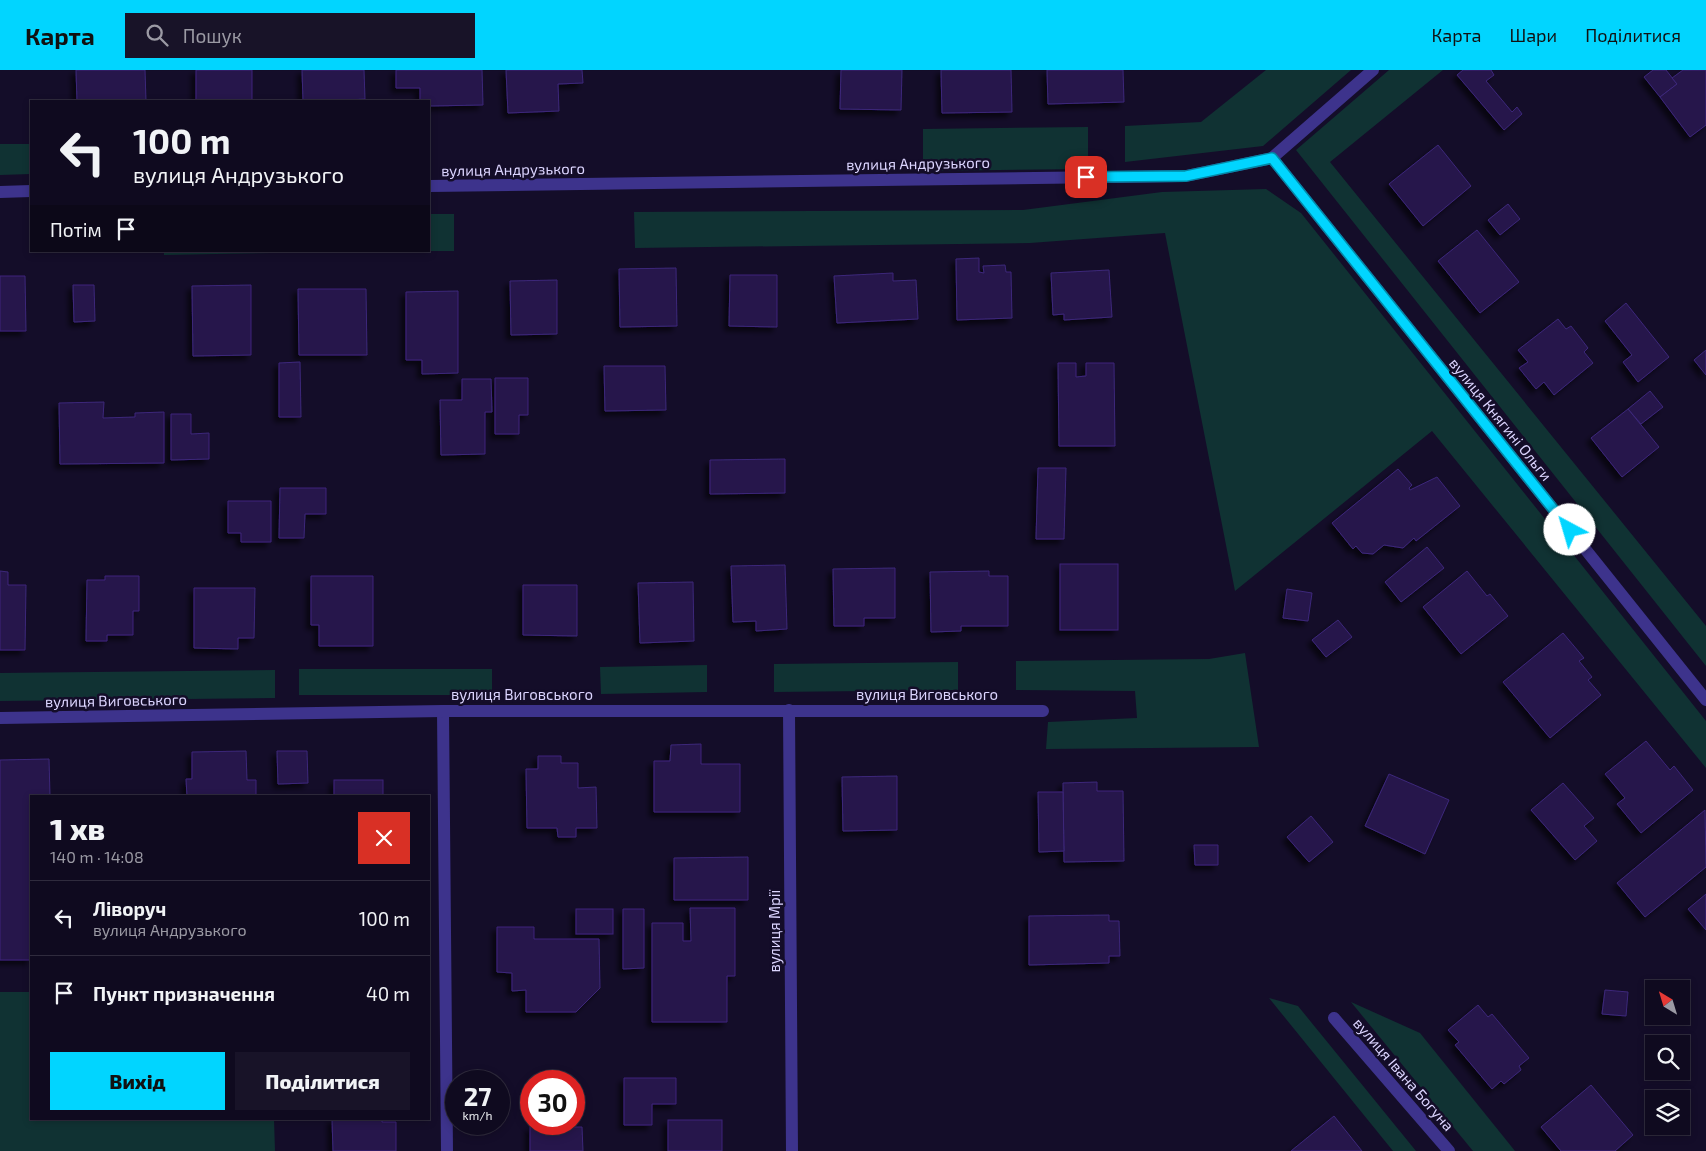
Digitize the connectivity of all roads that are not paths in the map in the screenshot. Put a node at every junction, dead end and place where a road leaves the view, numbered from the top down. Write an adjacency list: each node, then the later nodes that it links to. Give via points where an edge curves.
1 (1373, 70): 2 (street, вулиця Андрузького)
2 (1272, 158): 3 (street, вулиця Андрузького, via 1186,176); 6 (street, вулиця Княгині Ольги)
3 (430, 186)
4 (30, 191): 5 (street)
5 (0, 192)
6 (1706, 700)
7 (789, 710): 8 (street, вулиця Виговського); 9 (street, вулиця Виговського); 13 (street, вулиця Мрії)
8 (443, 711): 10 (street, вулиця Виговського); 12 (street)
9 (1043, 711)
10 (0, 718)
11 (1334, 1018): 14 (street, вулиця Івана Богуна)
12 (447, 1151)
13 (792, 1151)
14 (1449, 1151)

